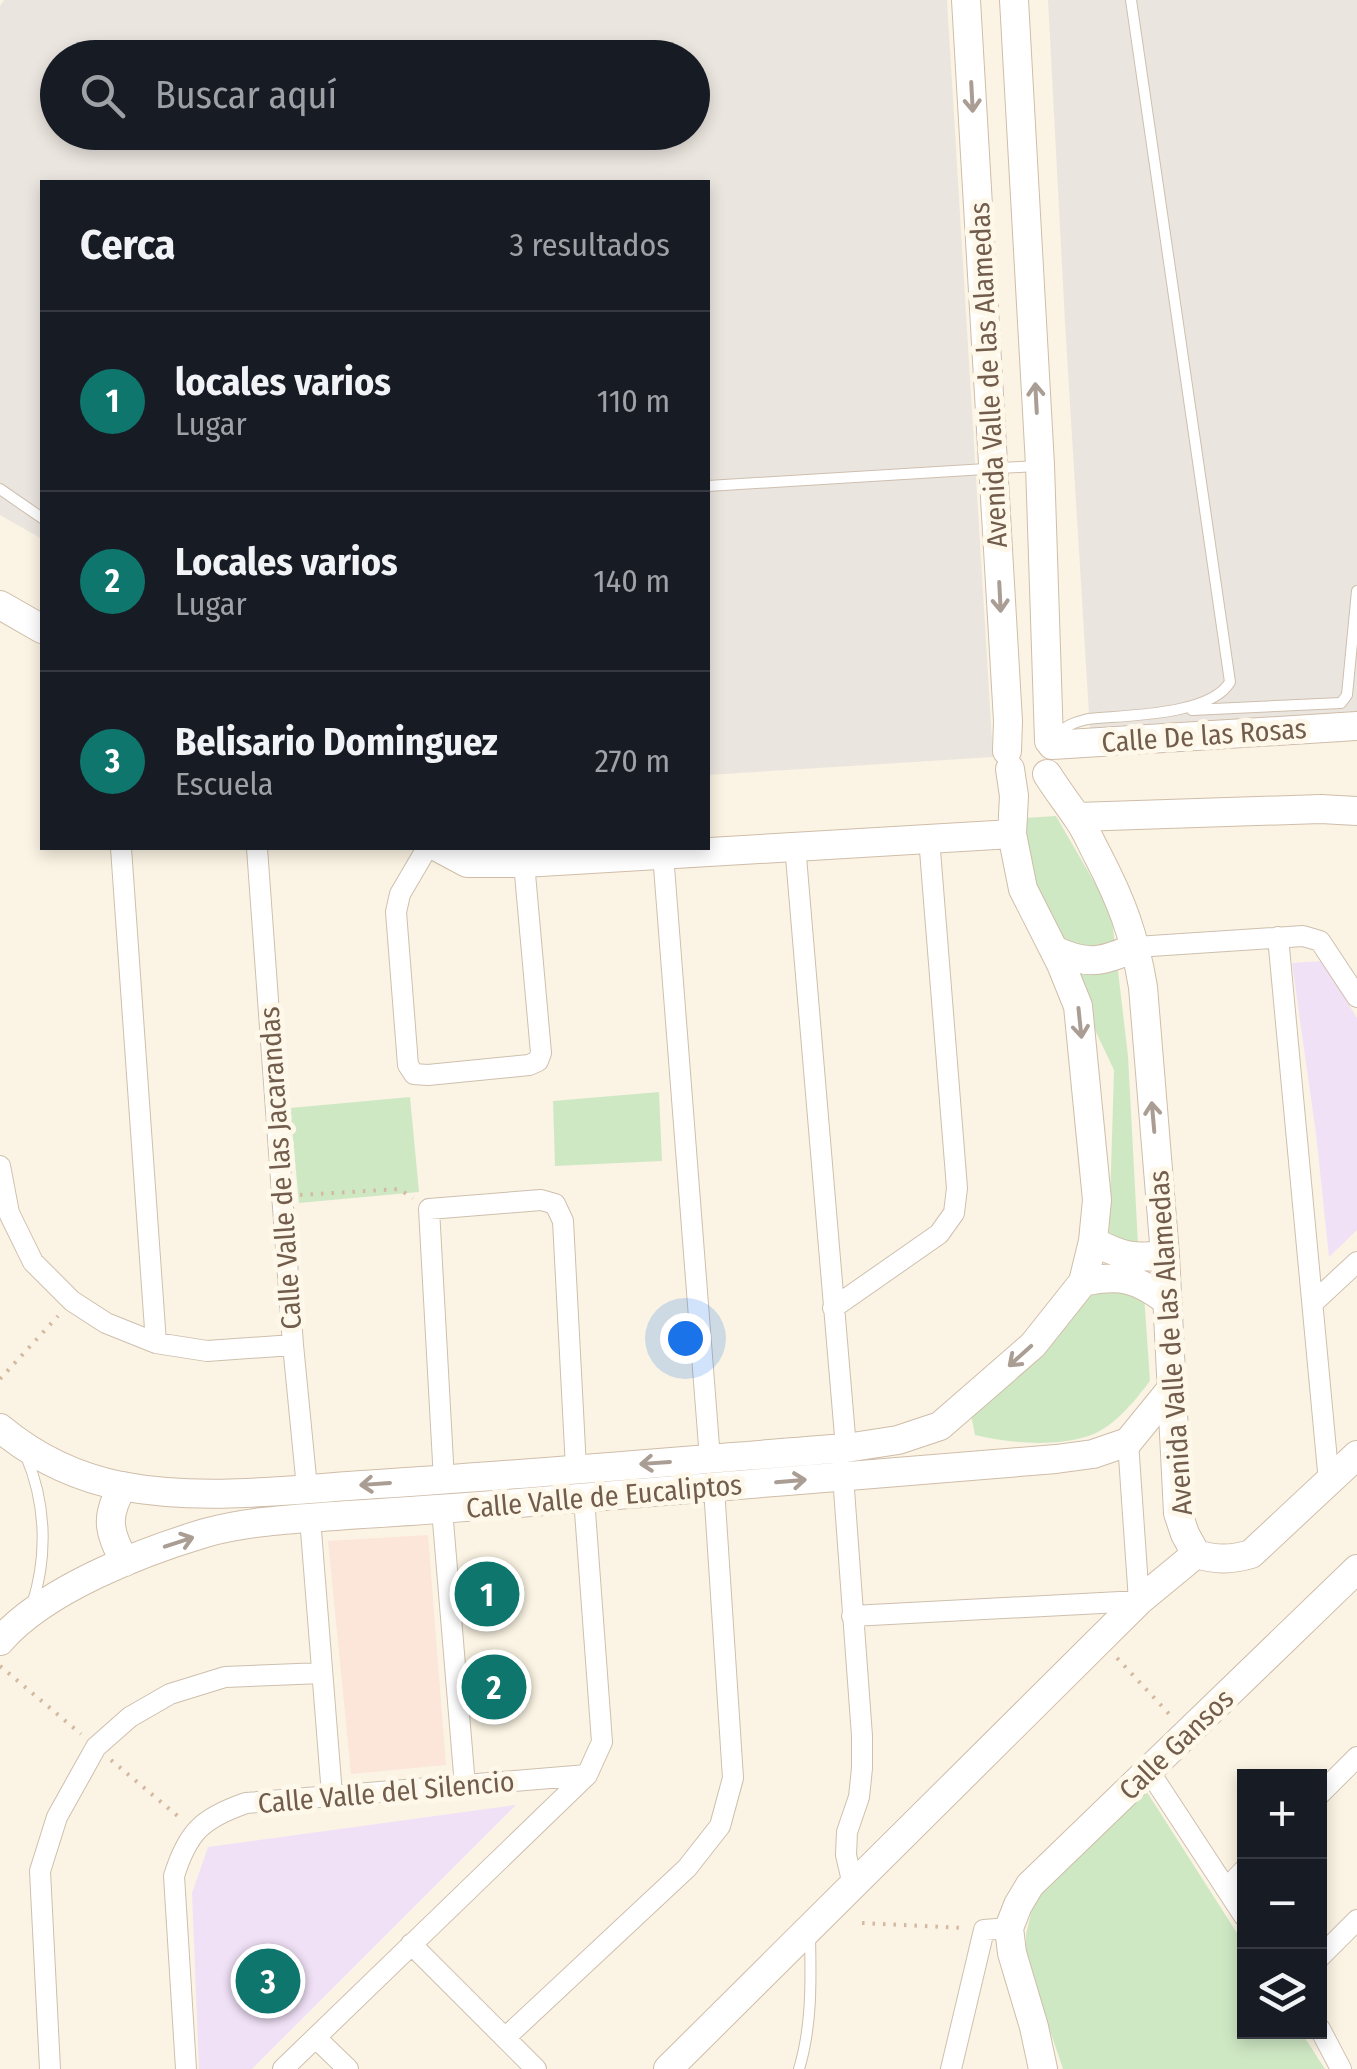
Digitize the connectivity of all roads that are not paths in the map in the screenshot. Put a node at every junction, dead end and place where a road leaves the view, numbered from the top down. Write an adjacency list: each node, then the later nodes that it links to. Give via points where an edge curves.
1 (966, 0): 5 (street, Avenida Valle de las Alamedas, one-way to 5)
2 (1014, 0): 4 (street, Avenida Valle de las Alamedas, one-way to 2)
3 (1131, 0): 13 (lane, via 1230,682 1213,698)
4 (1040, 466): 5 (lane); 15 (street, Avenida Valle de las Alamedas)
5 (992, 469): 6 (lane); 16 (street, Avenida Valle de las Alamedas, one-way to 16)
6 (710, 486)
7 (0, 489): 8 (lane)
8 (40, 517)
9 (1357, 591): 12 (lane)
10 (4, 615): 11 (street)
11 (40, 627)
12 (1354, 655): 13 (lane, via 1341,703)
13 (1176, 710): 15 (lane, via 1074,722)
14 (1357, 726): 15 (street, Calle De las Rosas)
15 (1050, 743): 16 (street, via 1029,733 1015,738); 17 (street, via 1054,760)
16 (1009, 760): 17 (street, via 1027,780); 20 (street, Avenida Valle de las Alamedas)
17 (1047, 774): 19 (street, Avenida Valle de las Alamedas)
18 (1357, 811): 19 (street)
19 (1077, 817): 30 (street, Avenida Valle de las Alamedas)
20 (1012, 834): 21 (street); 31 (street, Avenida Valle de las Alamedas, via 1024,889)
21 (930, 838): 22 (street); 40 (street, via 954,1212 939,1234)
22 (796, 845): 27 (street); 40 (street)
23 (121, 850): 41 (street)
24 (257, 850): 42 (street, Calle Valle de las Jacarandas)
25 (426, 850): 28 (street, via 396,912 414,1074 538,1061)
26 (443, 850): 28 (street, via 467,863)
27 (663, 854): 28 (street); 48 (street)
28 (524, 863)
29 (1278, 937): 30 (street); 32 (street, via 1320,941); 39 (street)
30 (1136, 947): 31 (street, via 1093,962); 35 (street, Avenida Valle de las Alamedas, one-way to 30)
31 (1054, 950): 34 (street, Avenida Valle de las Alamedas, one-way to 34, via 1078,1006 1097,1200)
32 (1357, 996)
33 (0, 1166): 41 (street, via 9,1212 32,1262 106,1324)
34 (1093, 1241): 35 (street, via 1129,1256); 37 (street, Avenida Valle de las Alamedas)
35 (1165, 1255): 38 (street, Avenida Valle de las Alamedas)
36 (1357, 1262): 39 (street)
37 (1084, 1282): 38 (street, via 1127,1279); 44 (street, Calle Valle de Eucaliptos, one-way to 44, via 1033,1344)
38 (1166, 1302): 43 (street, Avenida Valle de las Alamedas)
39 (1313, 1304): 53 (street)
40 (833, 1308): 49 (street)
41 (156, 1343): 42 (street, via 207,1351)
42 (293, 1345): 55 (street, Calle Valle de las Jacarandas)
43 (1172, 1388): 46 (street); 60 (street, Avenida Valle de las Alamedas, via 1178,1514)
44 (940, 1426): 49 (street, Calle Valle de Eucaliptos); 51 (street)
45 (11, 1437): 54 (street, Calle Valle de Eucaliptos, via 85,1478); 64 (lane, via 38,1493 44,1542)
46 (1128, 1442): 51 (street, Calle Valle de Eucaliptos, via 1074,1457); 63 (street)
47 (1357, 1454): 53 (street)
48 (710, 1458): 49 (street, Calle Valle de Eucaliptos); 50 (street, Calle Valle de Eucaliptos, one-way to 50)
49 (844, 1462): 51 (street, Calle Valle de Eucaliptos); 56 (street, Calle Valle de Eucaliptos, one-way to 49); 65 (street)
50 (576, 1468): 52 (street, Calle Valle de Eucaliptos); 52 (street, via 562,1221 555,1204 430,1209)
51 (942, 1468)
52 (444, 1480): 55 (street, Calle Valle de Eucaliptos, one-way to 55)
53 (1329, 1482): 60 (street, via 1252,1554 1216,1560)
54 (123, 1486): 55 (street, Calle Valle de Eucaliptos, via 212,1494); 61 (street, via 113,1502 110,1530)
55 (308, 1488)
56 (714, 1488): 57 (street, Calle Valle de Eucaliptos); 84 (street, via 733,1778 720,1826 687,1868)
57 (584, 1498): 58 (street, Calle Valle de Eucaliptos); 70 (street, Calle Valle del Silencio, via 602,1742)
58 (442, 1509): 59 (street, Calle Valle de Eucaliptos); 71 (street)
59 (310, 1518): 61 (street, Calle Valle de Eucaliptos, one-way to 59, via 207,1533); 67 (street)
60 (1196, 1554): 63 (street, Avenida Valle de las Alamedas)
61 (125, 1562): 64 (street, Calle Valle de Eucaliptos)
62 (1357, 1569): 69 (street, Calle Gansos)
63 (1139, 1601): 65 (street); 75 (street, Avenida Valle de las Alamedas)
64 (29, 1616): 66 (street, Calle Valle de Eucaliptos)
65 (852, 1616): 75 (street, via 862,1768 847,1832)
66 (0, 1642)
67 (322, 1673): 73 (street); 86 (street, via 225,1678 170,1694 96,1747 57,1817 40,1871)
68 (1357, 1757): 72 (street)
69 (1149, 1772): 76 (street); 80 (street, Calle Gansos, via 1030,1884)
70 (587, 1775): 71 (street, Calle Valle del Silencio); 81 (street, Calle Valle del Silencio)
71 (465, 1786): 73 (street, Calle Valle del Silencio)
72 (1327, 1787)
73 (332, 1795): 87 (street, Calle Valle del Silencio, via 246,1803 218,1813 182,1852 174,1876)
74 (1237, 1877): 76 (street)
75 (853, 1885): 79 (street, Avenida Valle de las Alamedas)
76 (1226, 1889): 77 (street)
77 (1237, 1906)
78 (1357, 1920): 82 (street)
79 (810, 1928): 91 (street, Avenida Valle de las Alamedas); 92 (lane, via 812,1985)
80 (996, 1929): 93 (street, Calle Gansos); 94 (street, via 1012,1954)
81 (411, 1944): 83 (street, Calle Valle del Silencio); 84 (street)
82 (1327, 1949)
83 (316, 2038): 88 (street, Calle Valle del Silencio); 89 (street)
84 (505, 2038): 90 (street)
85 (1325, 2039): 95 (street)
86 (50, 2069)
87 (186, 2069)
88 (283, 2069)
89 (348, 2069)
90 (536, 2069)
91 (668, 2069)
92 (799, 2069)
93 (950, 2069)
94 (1042, 2069)
95 (1341, 2069)

